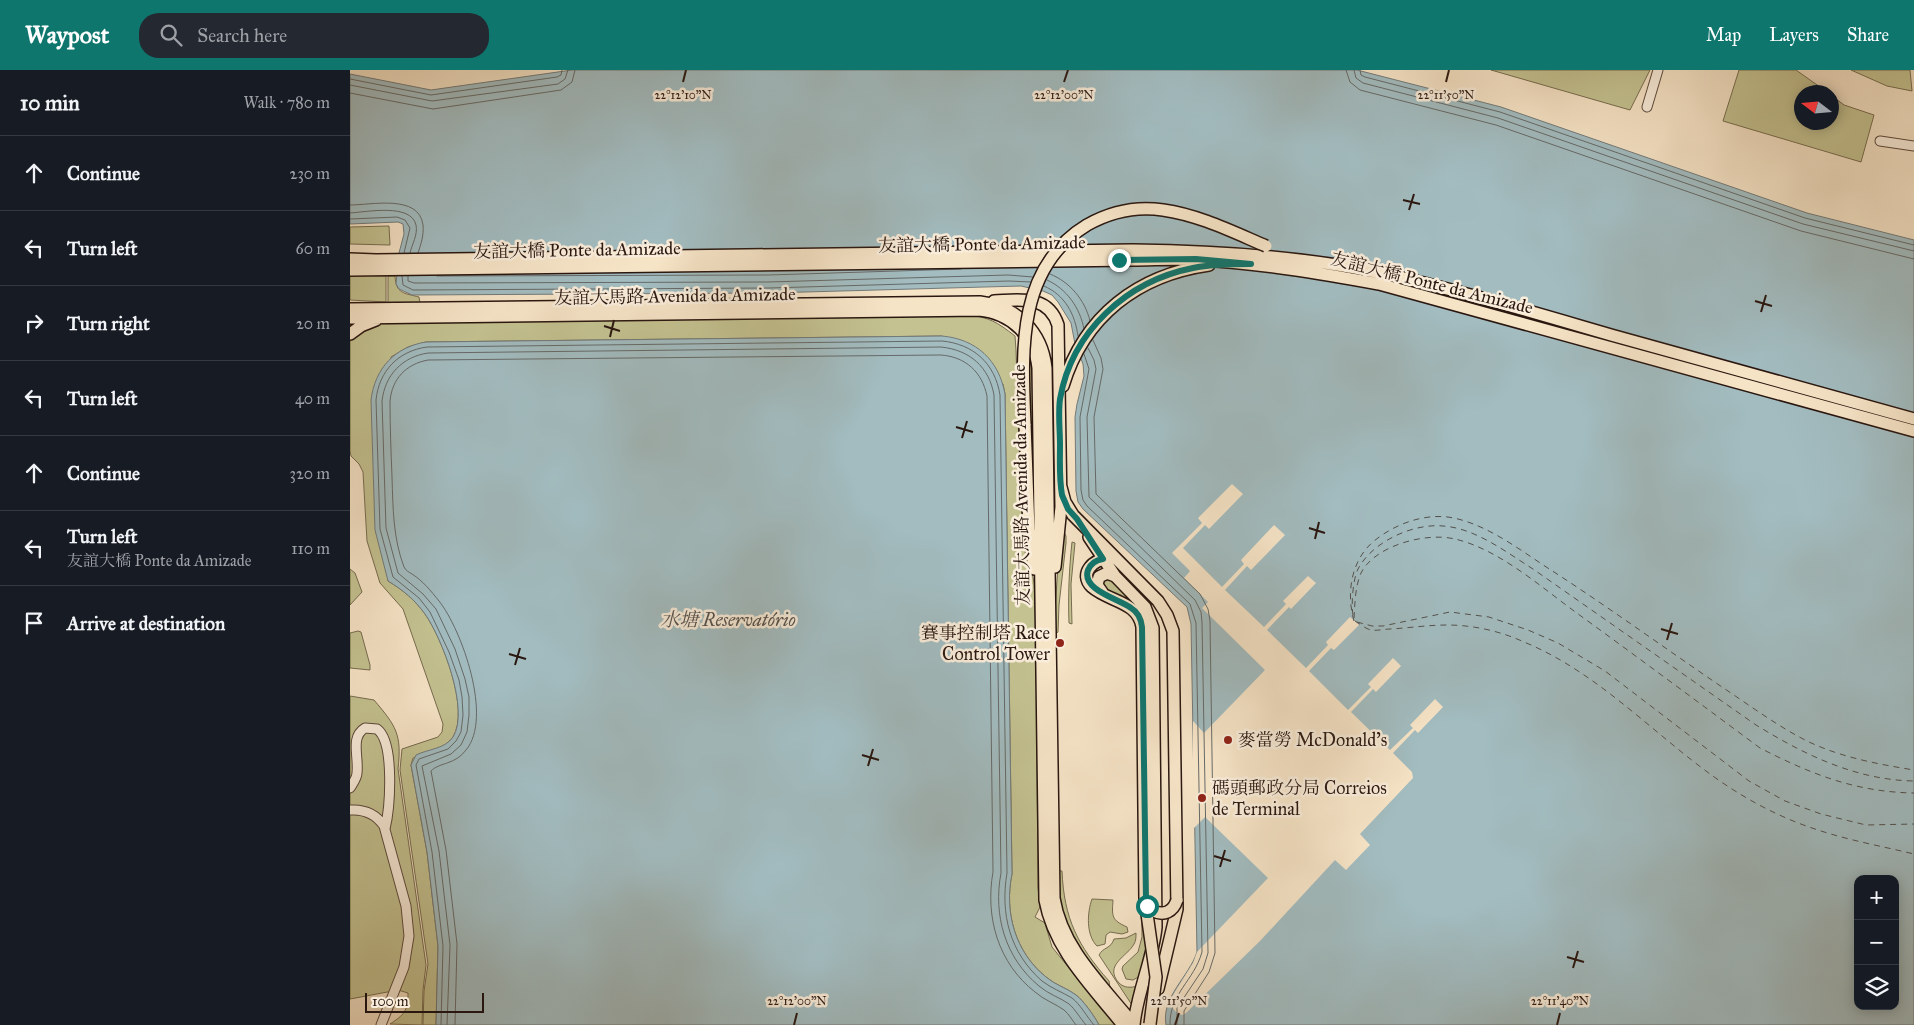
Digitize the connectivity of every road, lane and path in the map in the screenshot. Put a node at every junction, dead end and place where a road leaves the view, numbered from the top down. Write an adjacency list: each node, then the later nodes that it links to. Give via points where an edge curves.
1 (1658, 70): 2 (street)
2 (1647, 107)
3 (1880, 141): 4 (street)
4 (1914, 146)
5 (350, 259): 8 (main road)
6 (1309, 261): 8 (main road, 友誼大橋 Ponte da Amizade, via 1205,250 1142,250); 17 (main road, 友誼大橋 Ponte da Amizade, via 1380,273 1463,293); 25 (main road, bridge, via 1200,219 1150,209 1110,215 1093,222 1057,250 1044,269 1034,294 1023,351 1029,530)
7 (1251, 264): 8 (main road, 友誼大橋 Ponte da Amizade, via 1196,259); 16 (main road, via 1208,265 1166,275 1137,289 1110,308 1080,345); 18 (main road, 友誼大橋 Ponte da Amizade, via 1379,284)
8 (389, 265): 9 (main road)
9 (350, 270)
10 (980, 302): 13 (main road, 友誼大馬路 Avenida da Amizade); 16 (main road, via 1030,300 1041,303 1054,314 1059,330); 25 (main road, 友誼大馬路 Avenida da Amizade, via 1003,307 1019,316 1035,334 1044,356)
11 (350, 304): 13 (main road)
12 (350, 309): 13 (main road)
13 (390, 313): 14 (main road, 友誼大馬路 Avenida da Amizade); 15 (main road); 25 (main road, 友誼大馬路 Avenida da Amizade, via 979,310 1000,315 1025,334 1037,363)
14 (350, 318)
15 (350, 334)
16 (1060, 401): 19 (main road)
17 (1914, 419)
18 (1914, 431)
19 (1061, 487): 20 (main road, via 1064,502); 25 (main road)
20 (1077, 519): 21 (main road); 22 (main road)
21 (1103, 559): 22 (main road); 23 (main road); 24 (main road, via 1092,563 1087,576 1090,585)
22 (1122, 565): 30 (main road, via 1161,605 1173,631)
23 (1114, 576): 24 (main road, via 1107,573 1099,577 1097,585); 34 (main road, via 1145,607 1153,628 1156,926 1154,947)
24 (1102, 592): 29 (main road, via 1133,609 1142,623)
25 (1045, 622): 33 (main road, 友誼大馬路 Avenida da Amizade, via 1047,910 1062,948); 34 (main road, 友誼大馬路 Avenida da Amizade, via 1055,908 1074,951)
26 (350, 788): 28 (street, via 357,773 355,736 365,728 377,729 385,739 390,771)
27 (350, 810): 28 (street, via 370,813)
28 (386, 829): 32 (street, via 406,906 409,936 401,977)
29 (1146, 900): 30 (main road, bridge, via 1150,910 1163,914 1173,909); 31 (main road, bridge, via 1156,977)
30 (1177, 900): 31 (main road, bridge)
31 (1150, 1024)
32 (381, 1025)
33 (1123, 1025)
34 (1134, 1025)

